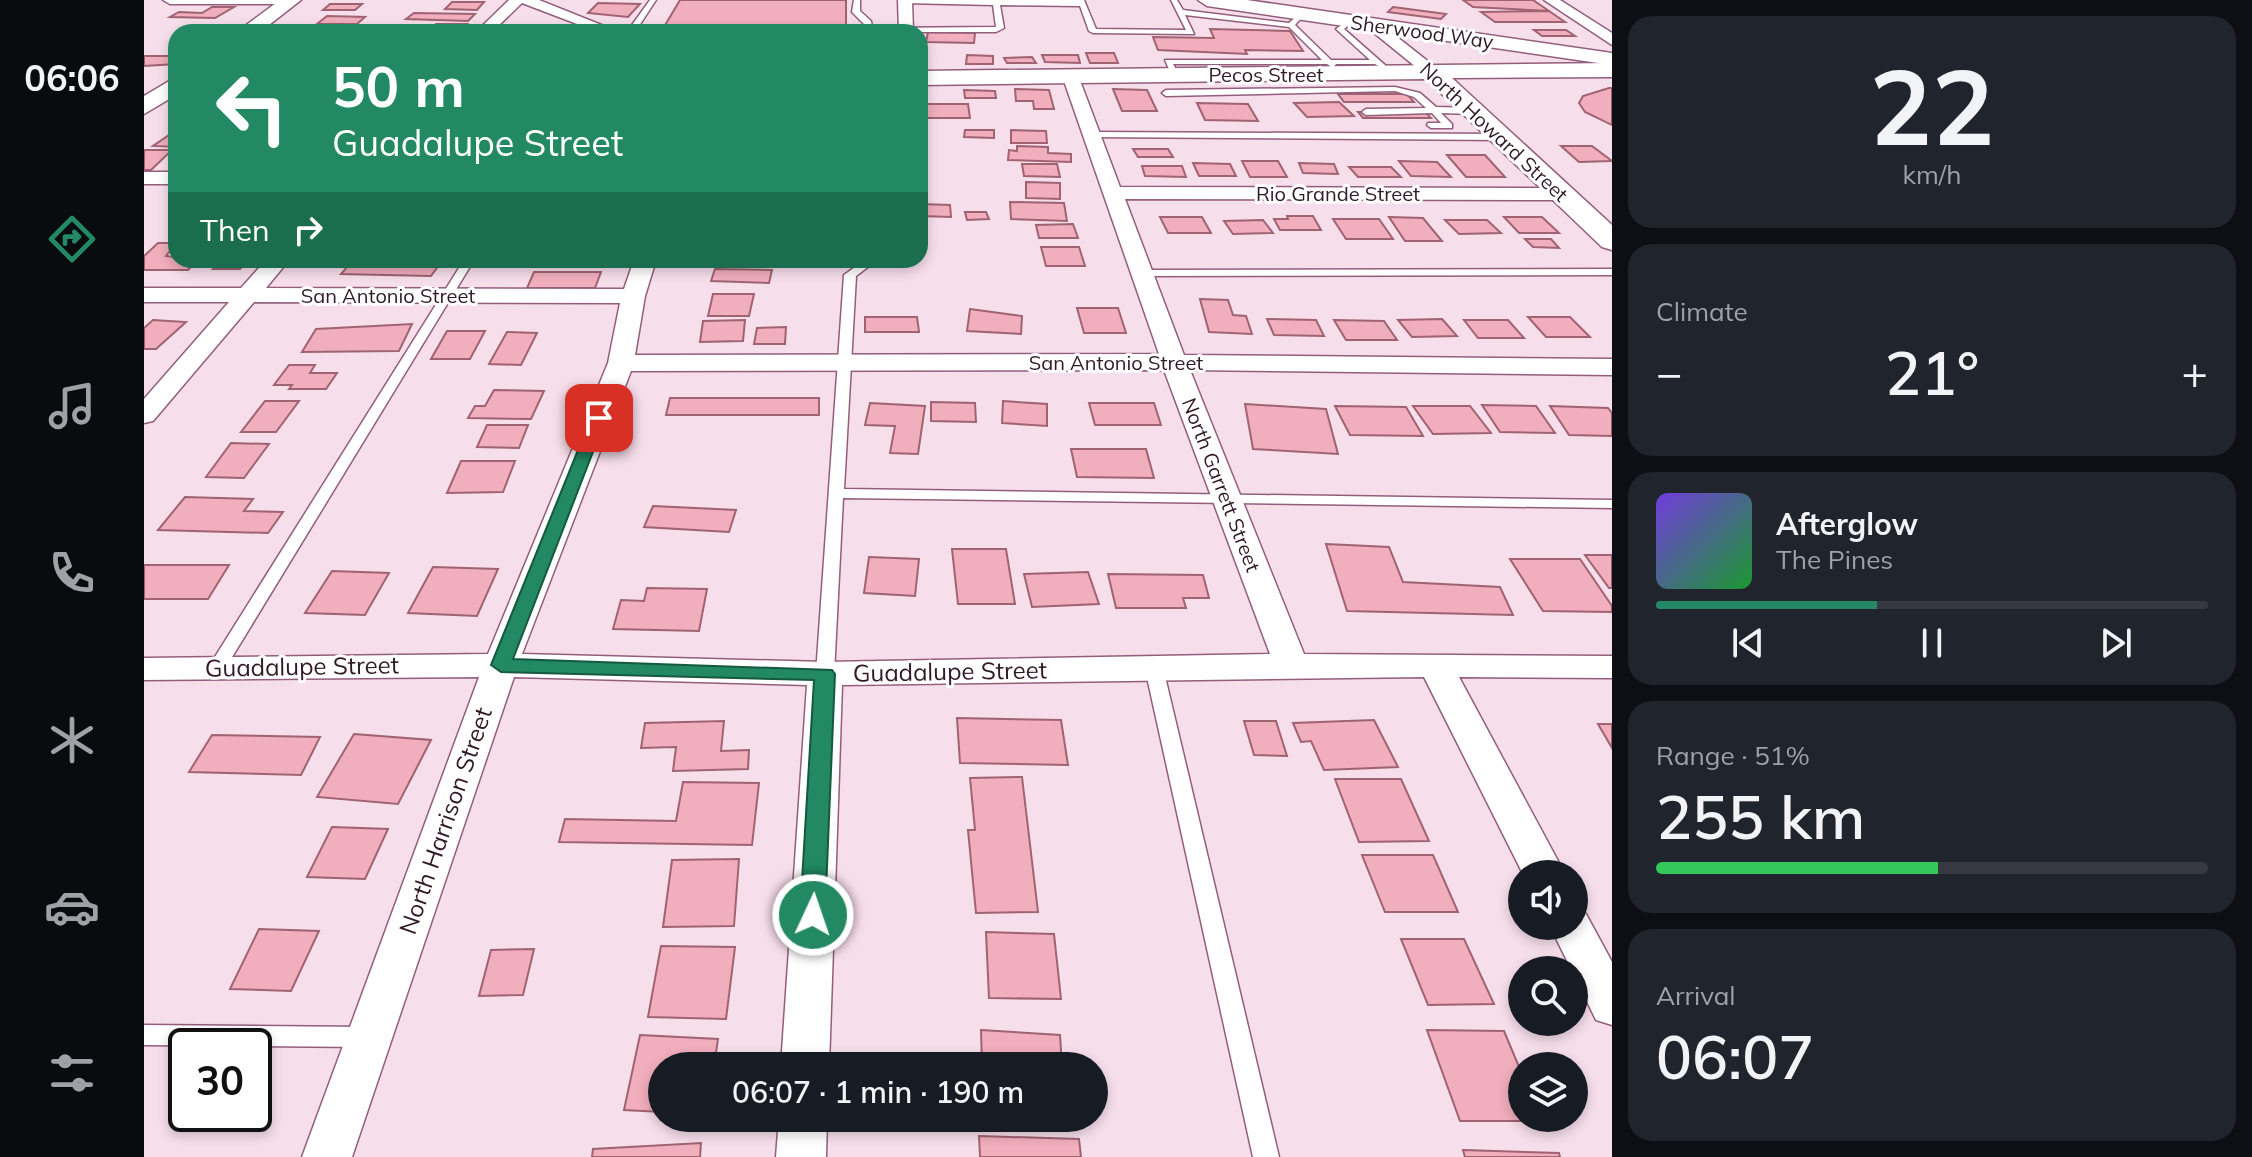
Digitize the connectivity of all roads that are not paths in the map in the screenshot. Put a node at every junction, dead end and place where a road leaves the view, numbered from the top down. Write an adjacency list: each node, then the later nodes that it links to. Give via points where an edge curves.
1 (170, 0): 2 (street)
2 (291, 0): 16 (street)
3 (517, 0): 17 (street)
4 (526, 0): 18 (street)
5 (653, 0): 19 (lane)
6 (857, 0): 20 (lane, via 856,12)
7 (1174, 0): 13 (lane)
8 (1207, 0): 14 (street, Sherwood Way)
9 (1551, 0): 24 (street)
10 (1082, 2): 12 (lane); 13 (lane, via 1091,30 1097,32 1191,32)
11 (904, 3): 12 (lane); 21 (street)
12 (996, 3): 23 (lane, via 996,30)
13 (1181, 12): 14 (lane)
14 (1297, 20): 15 (street, Sherwood Way); 33 (lane)
15 (1348, 22): 22 (street, Sherwood Way); 27 (lane, via 1340,29)
16 (258, 24)
17 (492, 24)
18 (590, 24)
19 (636, 24)
20 (868, 24)
21 (906, 24)
22 (1373, 25): 25 (street, Sherwood Way); 29 (street, North Howard Street)
23 (928, 31)
24 (1612, 40)
25 (1601, 53): 26 (street, Sherwood Way)
26 (1612, 59)
27 (1385, 69): 29 (street, Pecos Street); 33 (street, Pecos Street)
28 (1612, 70): 29 (street, Pecos Street)
29 (1433, 73): 39 (street, North Howard Street)
30 (928, 78): 31 (street, Pecos Street)
31 (1071, 78): 34 (street, Pecos Street); 42 (street, North Garrett Street)
32 (168, 79): 36 (street)
33 (1352, 79): 34 (street, Pecos Street); 34 (lane, via 1168,62); 38 (lane, via 1407,91)
34 (1171, 85)
35 (1378, 102): 37 (lane)
36 (144, 107)
37 (1386, 110): 40 (lane); 41 (lane)
38 (1434, 110): 39 (lane); 40 (lane); 40 (lane, via 1449,126)
39 (1474, 111): 44 (street, North Howard Street)
40 (1411, 116): 41 (lane)
41 (1372, 118): 43 (lane, via 1333,124)
42 (1093, 135): 43 (lane); 47 (street, North Garrett Street)
43 (1342, 135): 44 (lane)
44 (1501, 137): 48 (street, North Howard Street)
45 (144, 178): 46 (street)
46 (168, 178)
47 (1114, 193): 48 (street, Rio Grande Street); 55 (street, North Garrett Street)
48 (1562, 194): 49 (street, North Howard Street)
49 (1612, 241)
50 (271, 268): 57 (street)
51 (464, 268): 58 (lane)
52 (642, 268): 59 (street, North Harrison Street)
53 (860, 268): 62 (lane, via 850,275)
54 (1612, 272): 55 (lane)
55 (1142, 273): 60 (street, North Garrett Street)
56 (144, 295): 57 (street, San Antonio Street)
57 (245, 296): 58 (street, San Antonio Street); 64 (street)
58 (447, 296): 59 (street, San Antonio Street); 72 (lane)
59 (633, 296): 61 (street, North Harrison Street)
60 (1174, 362): 62 (street, San Antonio Street); 63 (street, San Antonio Street); 66 (street, North Garrett Street)
61 (621, 363): 62 (street, San Antonio Street); 68 (street, North Harrison Street)
62 (844, 363): 65 (lane)
63 (1612, 367)
64 (144, 415)
65 (836, 493): 66 (lane); 75 (lane)
66 (1227, 499): 67 (lane); 69 (street, North Garrett Street)
67 (1612, 504)
68 (501, 665): 72 (street, Guadalupe Street); 75 (street, Guadalupe Street); 80 (street, North Harrison Street)
69 (1291, 665): 70 (street, Guadalupe Street); 73 (street, Guadalupe Street)
70 (1436, 666): 71 (street, Guadalupe Street); 76 (street)
71 (1612, 667)
72 (217, 668): 74 (street, Guadalupe Street)
73 (1154, 668): 75 (street, Guadalupe Street); 85 (lane)
74 (144, 669)
75 (825, 674): 81 (street)
76 (1537, 860)
77 (1578, 940): 78 (street)
78 (1612, 1006)
79 (144, 1035): 80 (lane)
80 (369, 1037): 83 (street, North Harrison Street)
81 (806, 1052)
82 (802, 1132): 84 (street)
83 (327, 1157)
84 (801, 1157)
85 (1266, 1157)

